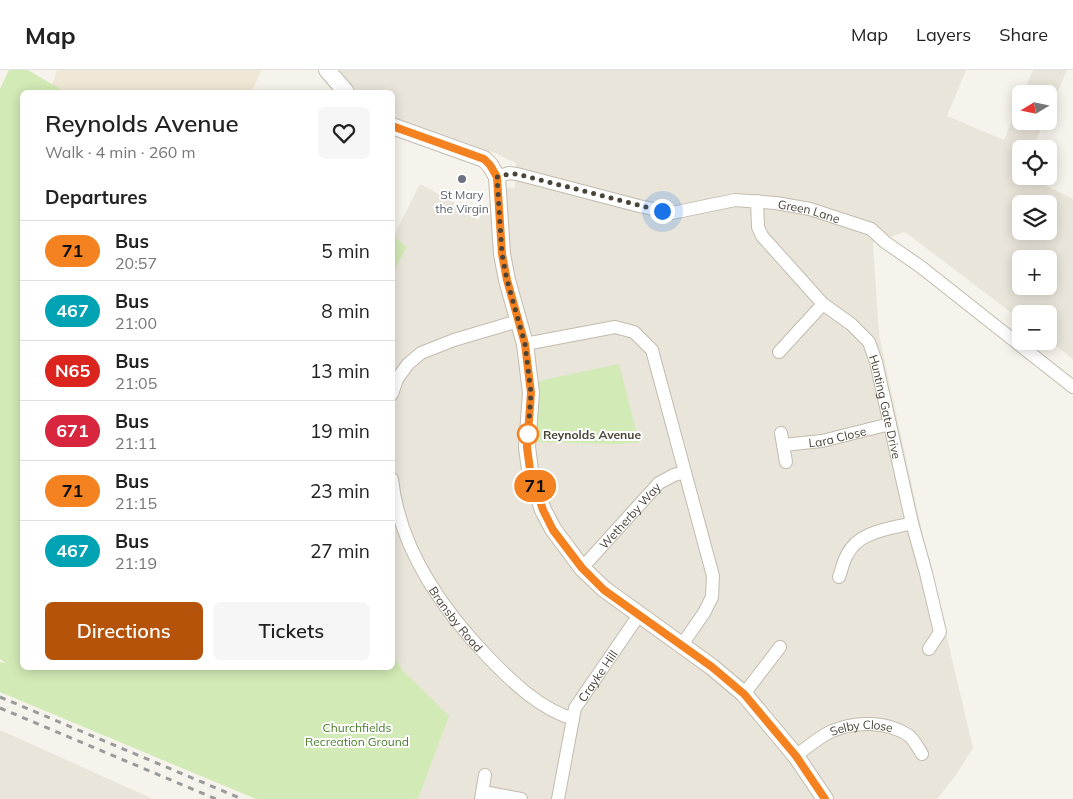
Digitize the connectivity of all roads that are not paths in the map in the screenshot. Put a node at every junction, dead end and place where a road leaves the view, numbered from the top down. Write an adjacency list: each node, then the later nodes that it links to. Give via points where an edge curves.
1 (327, 70): 2 (street)
2 (344, 90)
3 (395, 127): 4 (street, via 484,159)
4 (497, 177): 5 (street, Green Lane, via 517,174 672,213 734,200); 7 (street, via 502,254)
5 (757, 201): 6 (street, Hunting Gate Drive, via 758,227 762,236); 11 (street, Green Lane, via 810,209 871,229)
6 (823, 304): 9 (street); 12 (street, Hunting Gate Drive, via 851,324 868,342 876,362)
7 (518, 321): 8 (street); 10 (street, via 421,353 408,364)
8 (525, 344): 14 (street, via 616,327 634,332 652,350); 17 (street, via 531,393 527,447 530,470 553,530)
9 (779, 352)
10 (395, 386)
11 (1073, 386)
12 (890, 424): 13 (street, Lara Close, via 822,441 782,439); 16 (street, Hunting Gate Drive)
13 (786, 462)
14 (685, 472): 17 (street, Wetherby Way, via 659,483); 20 (street, via 713,583 712,597 704,614)
15 (395, 496): 24 (street, Bransby Road, via 405,533 422,570 438,598 466,634 504,674 541,704)
16 (912, 522): 18 (street, via 868,534 853,545); 22 (street, Hunting Gate Drive, via 940,632)
17 (582, 568): 19 (street, via 604,590)
18 (839, 577)
19 (639, 615): 20 (street); 24 (street, Crayke Hill, via 575,708)
20 (682, 646): 23 (street)
21 (780, 647): 23 (street)
22 (929, 649)
23 (744, 694): 26 (street)
24 (573, 719): 30 (street, Crayke Hill)
25 (922, 754): 26 (street, Selby Close, via 910,736 884,726 861,724 832,731)
26 (796, 756): 31 (street)
27 (486, 775): 28 (street)
28 (482, 796): 29 (street)
29 (520, 799)
30 (558, 799)
31 (825, 799)

